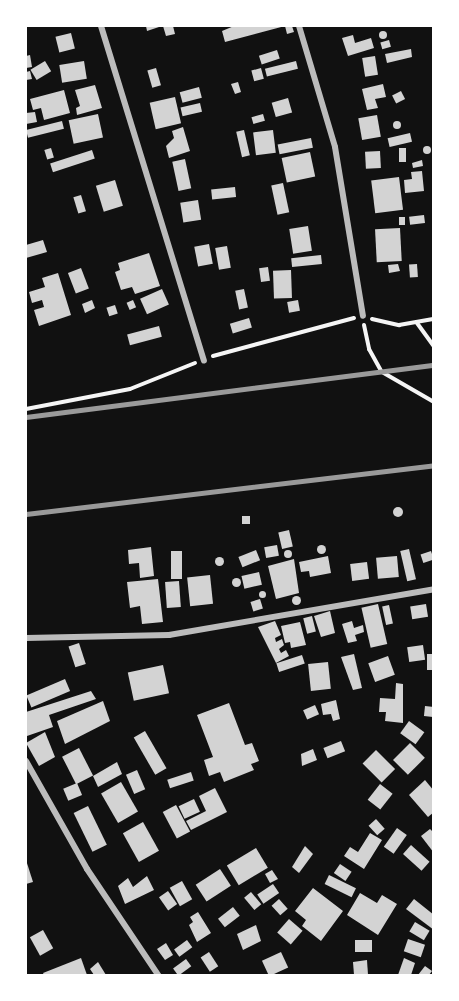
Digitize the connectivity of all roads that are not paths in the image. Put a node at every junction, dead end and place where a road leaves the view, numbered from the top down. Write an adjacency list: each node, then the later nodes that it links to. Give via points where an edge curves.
1 (102, 26): 4 (street)
2 (299, 26): 3 (street, via 335,147)
3 (363, 316)
4 (204, 360)
5 (434, 589): 6 (street, via 169,635)
6 (26, 638)
7 (26, 761): 8 (street, via 87,868)
8 (159, 975)

